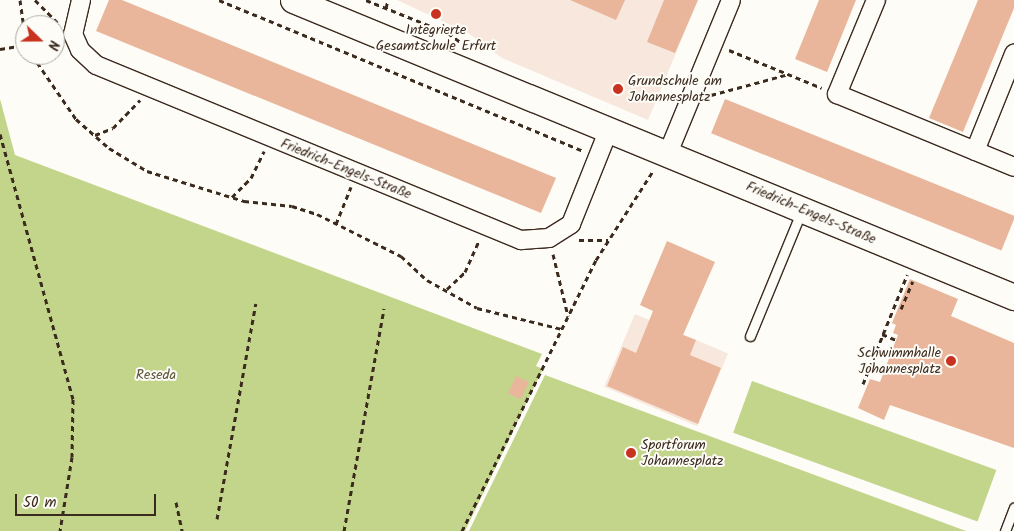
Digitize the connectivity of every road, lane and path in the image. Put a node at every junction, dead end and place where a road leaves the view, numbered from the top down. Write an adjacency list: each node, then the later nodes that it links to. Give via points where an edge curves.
1 (20, 0): 11 (path)
2 (35, 0): 12 (path)
3 (81, 0): 12 (street)
4 (220, 0): 29 (path)
5 (293, 0): 23 (street, Friedrich-Engels-Straße)
6 (366, 0): 10 (path)
7 (388, 0): 10 (path)
8 (732, 0): 13 (street)
9 (876, 0): 21 (street)
10 (386, 8): 16 (path, via 448,33)
11 (22, 15)
12 (73, 34): 20 (street, Friedrich-Engels-Straße, via 80,50 96,65)
13 (714, 44): 19 (path); 22 (street)
14 (15, 47): 15 (path)
15 (0, 49)
16 (475, 52)
17 (1014, 54): 27 (street)
18 (38, 65): 25 (path, via 48,84)
19 (790, 74): 21 (path); 22 (path)
20 (144, 87): 25 (path, via 130,115); 26 (street, Friedrich-Engels-Straße)
21 (837, 94): 27 (street)
22 (691, 101): 28 (street)
23 (609, 129): 28 (street, Friedrich-Engels-Straße); 29 (street, Friedrich-Engels-Straße)
24 (0, 134): 55 (path, via 73,399 72,457)
25 (95, 135): 32 (path, via 148,172)
26 (270, 138): 31 (street, Friedrich-Engels-Straße); 32 (path, via 251,178)
27 (975, 151): 30 (street)
28 (667, 153): 33 (street, Friedrich-Engels-Straße); 38 (path)
29 (597, 157): 36 (street, Friedrich-Engels-Straße, via 571,224)
30 (1014, 167)
31 (358, 174): 34 (path); 35 (street, Friedrich-Engels-Straße)
32 (232, 197): 34 (path, via 292,206)
33 (802, 210): 39 (street, Friedrich-Engels-Straße); 49 (lane)
34 (336, 224): 41 (path, via 401,256 427,280)
35 (485, 225): 37 (street, Friedrich-Engels-Straße, via 521,240); 41 (path, via 465,272)
36 (565, 228): 37 (street, Friedrich-Engels-Straße); 38 (path, via 579,240)
37 (549, 238): 46 (path)
38 (608, 240): 46 (path)
39 (915, 256): 42 (street, Friedrich-Engels-Straße); 48 (path)
40 (913, 281): 45 (path)
41 (447, 289): 47 (path, via 495,315)
42 (1014, 297)
43 (256, 302): 54 (path)
44 (384, 309): 57 (path)
45 (901, 309)
46 (568, 316): 47 (path)
47 (562, 329): 58 (path)
48 (882, 334): 50 (path); 51 (path)
49 (750, 336)
50 (896, 340)
51 (864, 384)
52 (176, 502): 56 (path)
53 (1014, 508): 59 (lane)
54 (217, 518)
55 (60, 531)
56 (182, 531)
57 (344, 531)
58 (462, 531)
59 (1005, 531)

